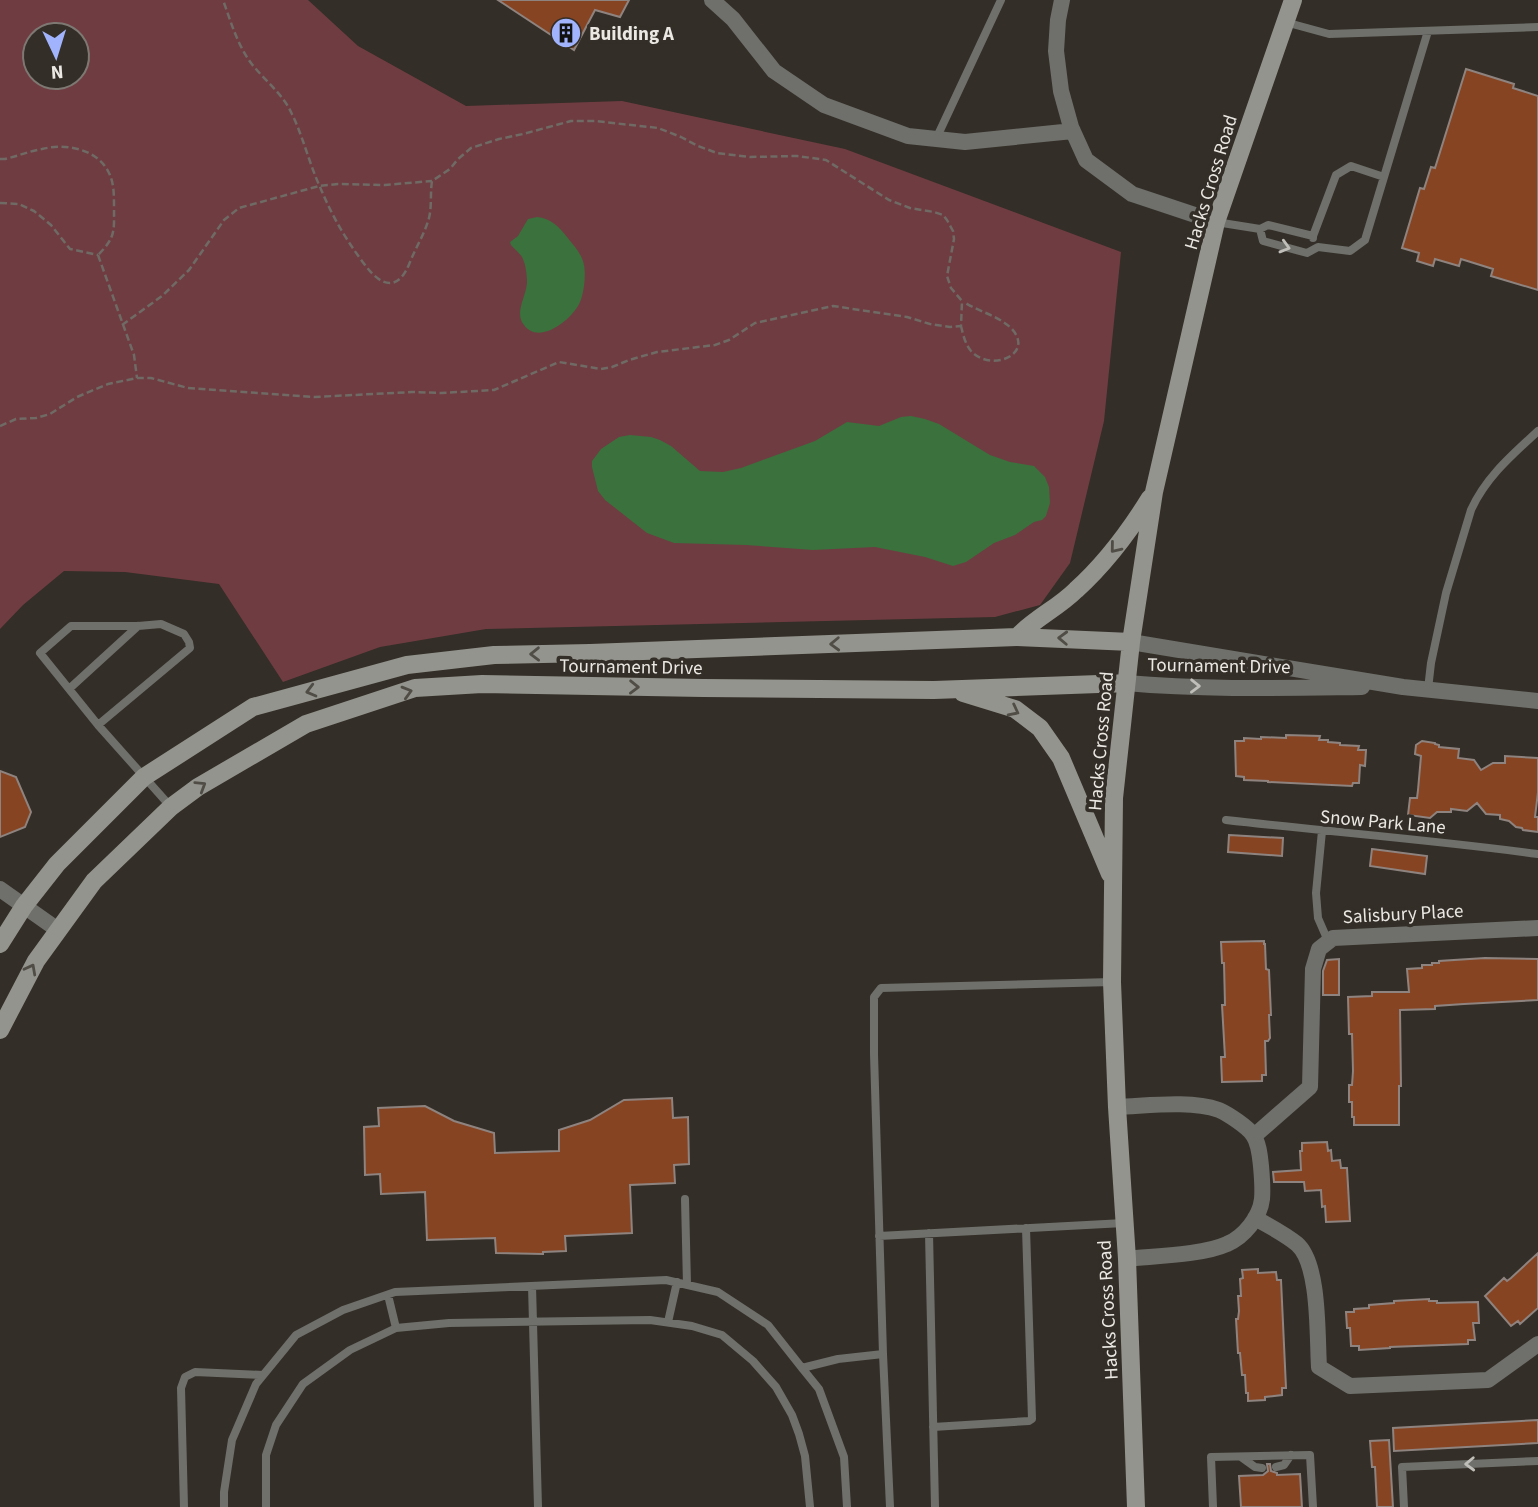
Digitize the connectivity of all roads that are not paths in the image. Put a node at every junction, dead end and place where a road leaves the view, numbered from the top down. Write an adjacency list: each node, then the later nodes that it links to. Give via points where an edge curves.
1 (712, 0): 9 (street, via 774,71 824,105 908,136)
2 (1001, 0): 9 (lane)
3 (1062, 0): 8 (street, via 1056,51 1060,91)
4 (1293, 0): 5 (street, Hacks Cross Road)
5 (1285, 22): 7 (lane, via 1329,34); 11 (street, Hacks Cross Road)
6 (1538, 27): 7 (lane)
7 (1428, 31): 10 (lane)
8 (1073, 131): 9 (street, via 965,142); 11 (street, via 1086,160 1132,194)
9 (936, 139)
10 (1384, 177): 13 (lane, via 1351,166 1336,175); 14 (lane, via 1365,240 1350,251)
11 (1216, 222): 12 (lane); 16 (street, Hacks Cross Road)
12 (1259, 229): 13 (lane, via 1268,225); 14 (lane, one-way to 14, via 1263,241 1307,253)
13 (1312, 236): 14 (lane)
14 (1318, 247)
15 (1538, 431): 24 (lane, via 1487,482 1471,510 1446,593)
16 (1154, 492): 18 (street, one-way to 18, via 1106,560 1075,592); 19 (street, Hacks Cross Road)
17 (138, 626): 22 (lane); 22 (lane, via 71,626 40,653); 26 (lane, via 161,624 184,634 190,648)
18 (1017, 637): 19 (street, Tournament Drive, one-way to 18); 27 (street, Tournament Drive, one-way to 27, via 494,655 407,665 253,707)
19 (1131, 642): 20 (street, Hacks Cross Road); 21 (street, Tournament Drive)
20 (1126, 683): 21 (street, Tournament Drive, one-way to 21); 23 (street, Tournament Drive); 32 (street, Hacks Cross Road, via 1114,798)
21 (1403, 687): 24 (street, Tournament Drive)
22 (69, 689): 26 (lane)
23 (950, 689): 28 (street, Tournament Drive, one-way to 23, via 306,724 415,688 482,684); 32 (street, one-way to 32, via 1015,709 1040,728 1061,758)
24 (1428, 689): 25 (street, Tournament Drive)
25 (1538, 701)
26 (98, 725): 27 (lane)
27 (144, 778): 28 (lane); 34 (street, Tournament Drive, via 57,864)
28 (171, 807): 36 (street, Tournament Drive, via 94,881)
29 (1226, 820): 30 (lane, Snow Park Lane)
30 (1322, 831): 31 (lane, Snow Park Lane); 37 (lane, via 1316,892 1318,918)
31 (1538, 854)
32 (1113, 880): 39 (street, Hacks Cross Road)
33 (0, 889): 34 (street)
34 (24, 906): 36 (street); 38 (street, Tournament Drive)
35 (1538, 928): 37 (street, Salisbury Place)
36 (58, 930): 40 (street, Tournament Drive, one-way to 36)
37 (1328, 941): 42 (street, Salisbury Place, via 1319,949 1313,969 1310,1087)
38 (0, 944)
39 (1112, 982): 41 (street, Hacks Cross Road); 48 (lane, via 881,988 874,997)
40 (0, 1030)
41 (1117, 1107): 42 (street, via 1191,1105 1220,1111); 45 (street, Hacks Cross Road)
42 (1254, 1136): 44 (street, via 1262,1179 1262,1200)
43 (685, 1199): 51 (lane)
44 (1255, 1218): 49 (street, via 1226,1245); 57 (street, via 1299,1246 1310,1264 1318,1367 1350,1386 1488,1380)
45 (1124, 1223): 46 (lane); 49 (street, Hacks Cross Road)
46 (1026, 1228): 47 (lane); 61 (lane, via 1032,1419)
47 (929, 1233): 48 (lane); 61 (lane)
48 (879, 1236): 58 (lane)
49 (1126, 1259): 75 (street, Hacks Cross Road)
50 (677, 1282): 51 (lane); 52 (lane); 55 (lane)
51 (687, 1285): 59 (lane, via 718,1292 768,1325)
52 (532, 1286): 53 (lane); 54 (lane)
53 (388, 1295): 56 (lane); 60 (lane, via 343,1310 296,1335)
54 (533, 1321): 55 (lane); 56 (lane); 70 (lane)
55 (668, 1322): 71 (lane, via 722,1335 776,1387 799,1434)
56 (396, 1328): 69 (lane, via 350,1350 303,1384 276,1425 265,1455)
57 (1538, 1344)
58 (883, 1354): 59 (lane); 73 (lane)
59 (802, 1368): 72 (lane, via 819,1389 844,1457)
60 (263, 1376): 67 (lane, via 195,1372 186,1377 181,1388); 68 (lane, via 232,1440)
61 (933, 1427): 74 (lane)
62 (1291, 1455): 63 (lane); 65 (lane); 77 (lane, via 1310,1455)
63 (1240, 1456): 66 (lane); 76 (lane, via 1211,1457)
64 (1538, 1461): 78 (lane, one-way to 78, via 1402,1467)
65 (1276, 1467)
66 (1262, 1468)
67 (184, 1507)
68 (224, 1507)
69 (266, 1507)
70 (538, 1507)
71 (810, 1507)
72 (847, 1507)
73 (890, 1507)
74 (935, 1507)
75 (1136, 1507)
76 (1213, 1507)
77 (1312, 1507)
78 (1404, 1507)

